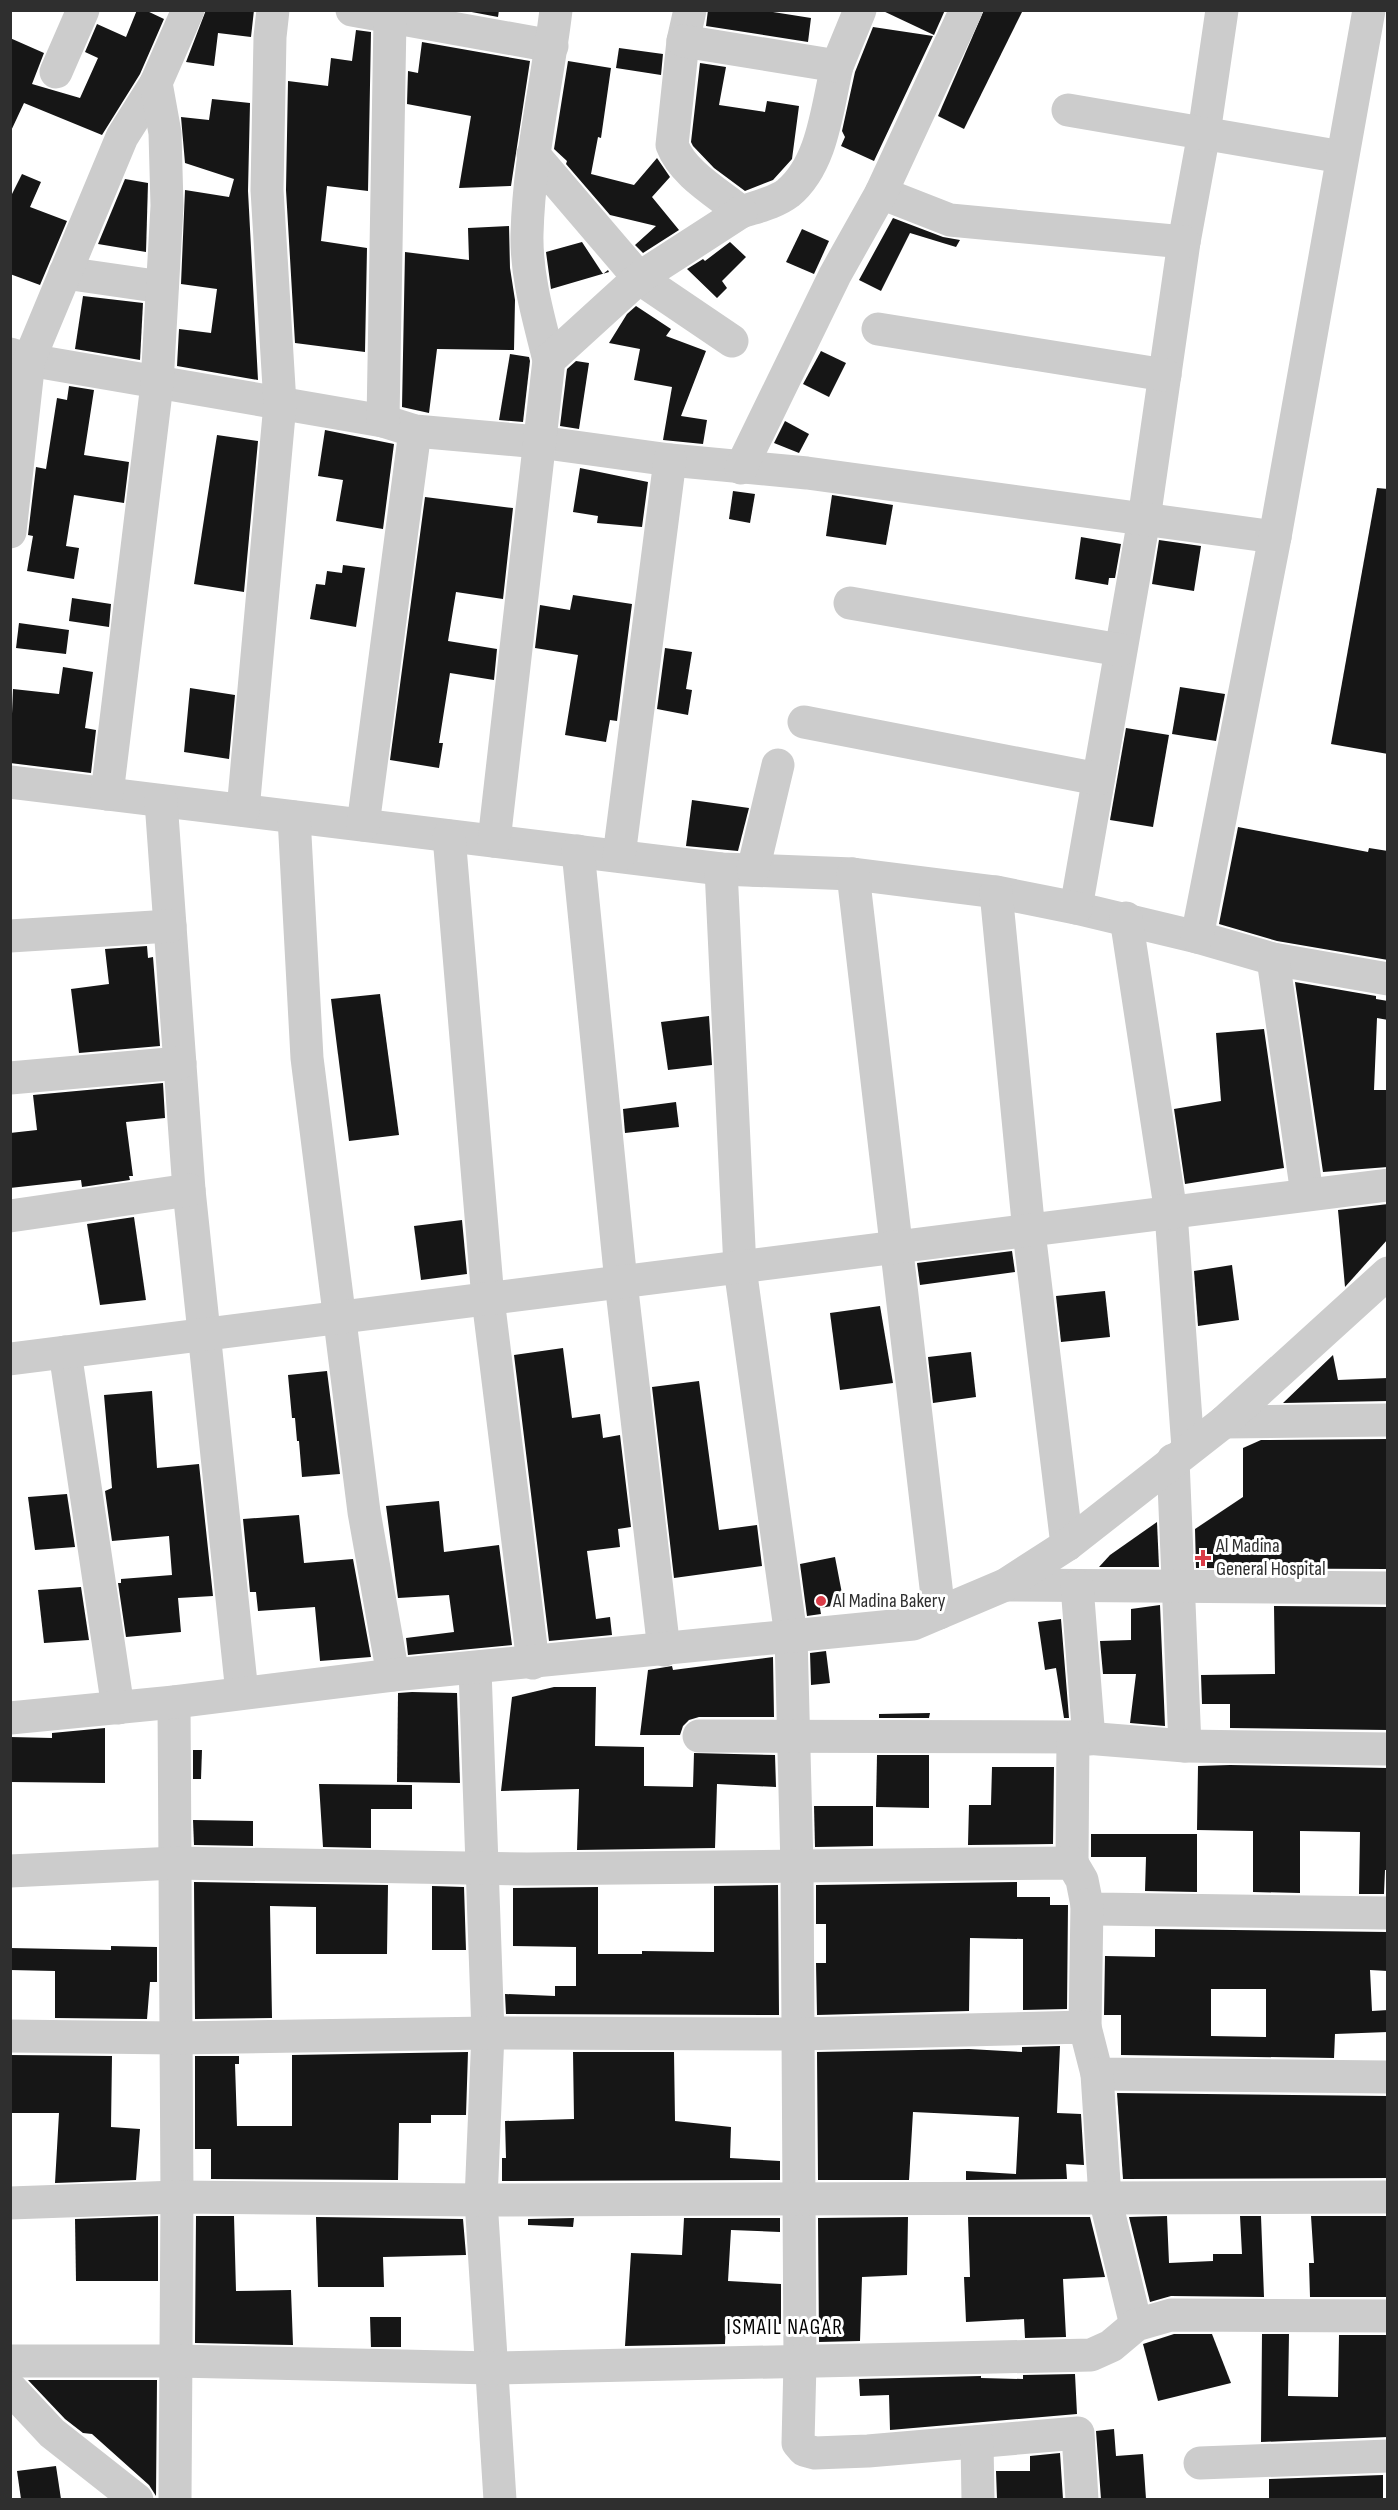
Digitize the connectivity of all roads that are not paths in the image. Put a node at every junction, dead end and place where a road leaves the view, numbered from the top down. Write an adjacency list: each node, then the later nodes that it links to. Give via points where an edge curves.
1 (83, 10): 14 (street)
2 (188, 10): 15 (street)
3 (273, 10): 32 (street, via 267,190)
4 (352, 10): 10 (street)
5 (556, 10): 12 (street)
6 (860, 10): 13 (street)
7 (966, 10): 20 (street)
8 (1222, 10): 17 (street)
9 (1369, 10): 19 (street)
10 (390, 19): 12 (street); 33 (street)
11 (686, 26): 13 (street); 21 (street, via 672,145 676,157 688,169)
12 (552, 46): 18 (street)
13 (837, 66): 21 (street, via 815,155 799,181 787,194)
14 (56, 72)
15 (156, 83): 23 (street, via 122,137); 25 (street, via 165,133 167,206)
16 (1068, 110): 17 (street)
17 (1204, 133): 19 (street); 22 (street)
18 (533, 154): 24 (street); 29 (street, via 527,235 530,278)
19 (1342, 157): 40 (street)
20 (881, 193): 22 (street, via 950,220); 37 (street, via 835,275)
21 (741, 213): 24 (street)
22 (1184, 242): 30 (street)
23 (65, 273): 25 (street); 28 (street)
24 (639, 278): 27 (street); 29 (street)
25 (162, 287): 31 (street)
26 (878, 329): 30 (street)
27 (732, 341)
28 (20, 357): 31 (street); 39 (street)
29 (549, 360): 35 (street)
30 (1165, 375): 38 (street)
31 (157, 384): 32 (street); 47 (street)
32 (280, 404): 33 (street); 49 (street)
33 (383, 421): 34 (street)
34 (415, 432): 35 (street); 51 (street)
35 (538, 442): 36 (street); 53 (street)
36 (670, 460): 37 (street); 55 (street)
37 (741, 468): 38 (street, via 807,473)
38 (1144, 519): 40 (street); 42 (street)
39 (10, 532)
40 (1275, 537): 64 (street)
41 (850, 603): 42 (street)
42 (1120, 650): 45 (street)
43 (804, 722): 45 (street)
44 (778, 765): 57 (street)
45 (1098, 779): 60 (street)
46 (10, 782): 47 (street)
47 (106, 794): 48 (street)
48 (161, 801): 49 (street); 62 (street)
49 (243, 810): 50 (street)
50 (294, 817): 51 (street); 80 (street, via 307,1059)
51 (363, 825): 52 (street)
52 (449, 836): 53 (street); 79 (street)
53 (494, 841): 54 (street)
54 (578, 851): 55 (street); 78 (street)
55 (618, 856): 56 (street)
56 (721, 869): 57 (street); 76 (street)
57 (753, 870): 58 (street)
58 (853, 874): 59 (street); 75 (street)
59 (996, 892): 60 (street); 74 (street)
60 (1076, 908): 61 (street)
61 (1125, 918): 64 (street); 72 (street)
62 (170, 926): 63 (street); 67 (street)
63 (10, 936)
64 (1197, 937): 65 (street)
65 (1273, 959): 66 (street); 71 (street)
66 (1388, 979)
67 (180, 1063): 68 (street); 70 (street)
68 (10, 1078)
69 (1388, 1185): 71 (street)
70 (189, 1190): 73 (street); 81 (street)
71 (1307, 1194): 72 (street)
72 (1171, 1214): 74 (street); 86 (street)
73 (10, 1216)
74 (1029, 1232): 75 (street); 87 (street)
75 (895, 1249): 76 (street); 92 (street)
76 (740, 1268): 78 (street); 93 (street)
77 (1388, 1273): 85 (street)
78 (621, 1282): 79 (street); 94 (street)
79 (488, 1299): 80 (street); 95 (street)
80 (341, 1317): 81 (street); 97 (street, via 364,1512)
81 (205, 1335): 82 (street); 98 (street)
82 (65, 1352): 83 (street); 100 (street)
83 (10, 1359)
84 (1388, 1420): 85 (street)
85 (1224, 1422): 86 (street)
86 (1180, 1454): 87 (street); 90 (street)
87 (1067, 1545): 88 (street)
88 (1005, 1585): 89 (street); 92 (street)
89 (1077, 1586): 90 (street); 104 (street)
90 (1179, 1587): 91 (street); 105 (street)
91 (1388, 1588)
92 (939, 1613): 93 (street, via 913,1624)
93 (791, 1636): 94 (street); 103 (street)
94 (664, 1650): 95 (street)
95 (533, 1663): 96 (street)
96 (475, 1669): 97 (street); 110 (street)
97 (393, 1675): 98 (street)
98 (242, 1694): 99 (street)
99 (174, 1702): 100 (street); 107 (street)
100 (118, 1708): 101 (street)
101 (10, 1718)
102 (699, 1736): 103 (street)
103 (794, 1736): 104 (street); 109 (street)
104 (1081, 1738): 105 (street); 108 (street)
105 (1185, 1746): 106 (street)
106 (1388, 1749)
107 (175, 1863): 110 (street); 111 (street); 118 (street)
108 (1072, 1863): 109 (street); 112 (street, via 1082,1880)
109 (797, 1867): 110 (street); 116 (street)
110 (484, 1869): 115 (street)
111 (10, 1871)
112 (1088, 1905): 113 (street, via 1106,1910); 114 (street)
113 (1388, 1912)
114 (1085, 2027): 116 (street); 119 (street)
115 (488, 2032): 116 (street); 118 (street); 125 (street)
116 (798, 2034): 124 (street)
117 (10, 2037): 118 (street)
118 (175, 2038): 121 (street)
119 (1097, 2074): 120 (street); 123 (street)
120 (1388, 2077)
121 (177, 2197): 125 (street); 126 (street); 130 (street)
122 (1388, 2197): 123 (street)
123 (1105, 2198): 124 (street); 128 (street)
124 (798, 2199): 125 (street); 131 (street)
125 (481, 2200): 132 (street)
126 (10, 2203)
127 (1388, 2316): 128 (street, via 1171,2315)
128 (1136, 2325): 131 (street, via 1112,2346 1091,2355)
129 (10, 2361): 130 (street)
130 (176, 2361): 132 (street); 138 (street)
131 (800, 2363): 132 (street); 134 (street, via 798,2443 804,2450 868,2451)
132 (493, 2368): 139 (street)
133 (10, 2388): 137 (street, via 52,2433)
134 (977, 2442): 140 (street); 141 (street, via 1078,2433)
135 (1388, 2456): 136 (street)
136 (1200, 2463)
137 (137, 2499)
138 (175, 2499)
139 (500, 2499)
140 (978, 2499)
141 (1082, 2499)

